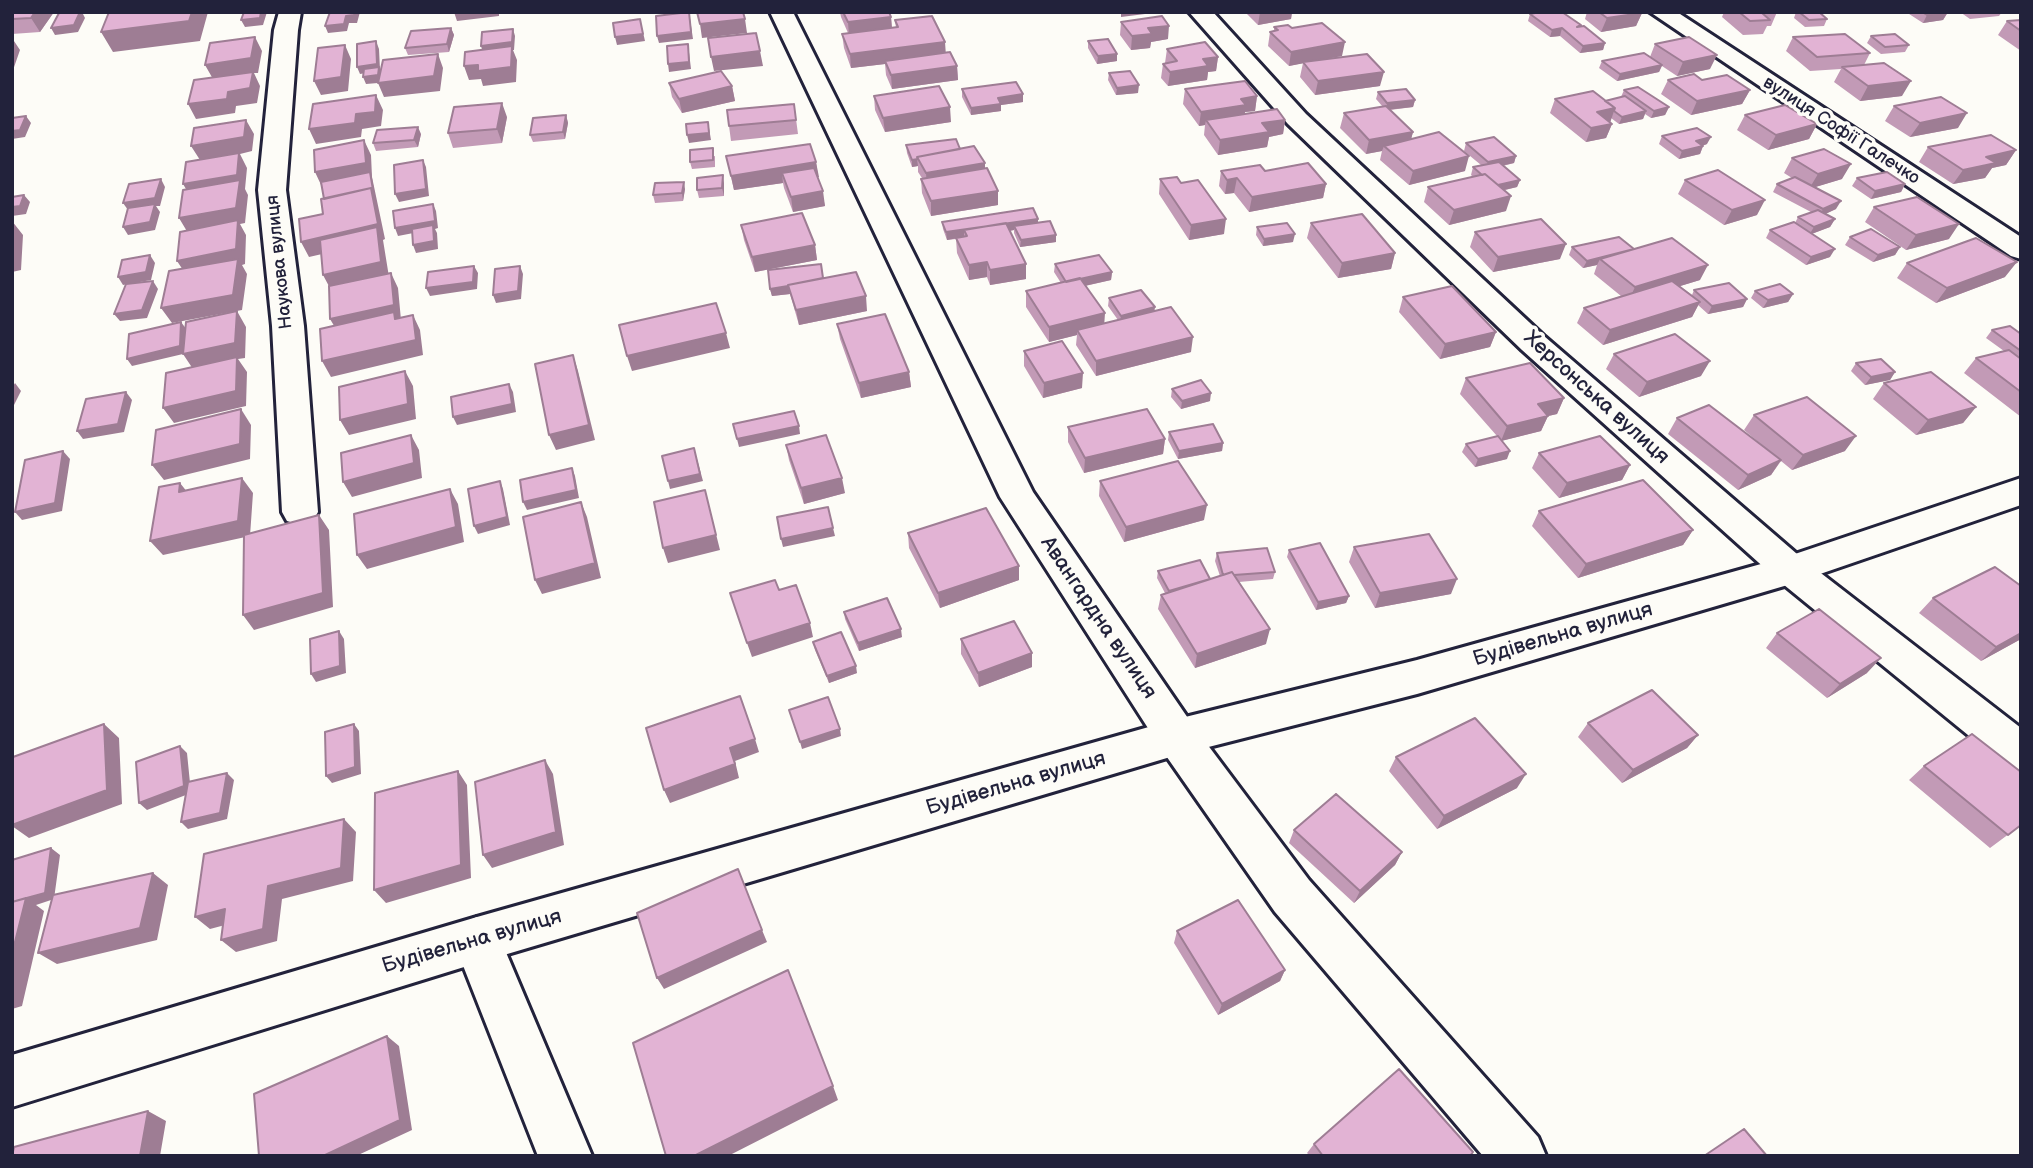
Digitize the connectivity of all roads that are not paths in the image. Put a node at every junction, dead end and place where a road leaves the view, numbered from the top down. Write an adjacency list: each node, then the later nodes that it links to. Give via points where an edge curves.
1 (290, 12): 7 (street, Наукова вулиця, via 272,190 288,326)
2 (781, 12): 9 (street, Авангардна вулиця, via 1018,497)
3 (1199, 12): 8 (street, Херсонська вулиця, via 1297,119 1398,217)
4 (1661, 12): 5 (street, вулиця Софії Галечко)
5 (2021, 250)
6 (2021, 491): 8 (street, Будівельна вулиця)
7 (300, 512)
8 (1791, 570): 9 (street, Будівельна вулиця, via 1417,677); 10 (street, Херсонська вулиця)
9 (1177, 737): 11 (street, Будівельна вулиця); 14 (street, Авангардна вулиця, via 1292,896)
10 (2021, 753)
11 (477, 940): 12 (street, Будівельна вулиця); 13 (street)
12 (12, 1081)
13 (565, 1156)
14 (1519, 1156)

